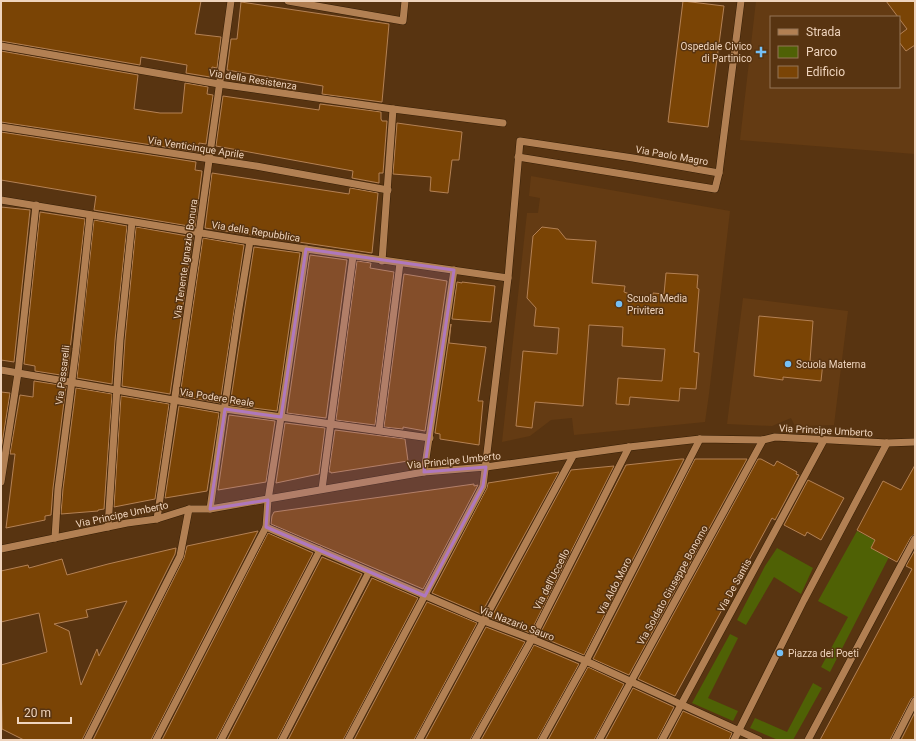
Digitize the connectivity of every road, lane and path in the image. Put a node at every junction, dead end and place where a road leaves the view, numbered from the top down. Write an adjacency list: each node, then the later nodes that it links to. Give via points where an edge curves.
1 (231, 1): 6 (street, Via Tenente Ignazio Bonura)
2 (288, 1): 3 (street, via 403,21)
3 (405, 1)
4 (741, 1): 12 (street)
5 (1, 46): 6 (street, Via della Resistenza)
6 (219, 84): 7 (street, Via della Resistenza); 11 (street, Via Tenente Ignazio Bonura)
7 (393, 109): 8 (street, Via della Resistenza); 13 (street)
8 (503, 123)
9 (1, 127): 11 (street, Via Venticinque Aprile)
10 (518, 157): 12 (street, Via Paolo Magro, via 715,188); 12 (street, Via Paolo Magro, via 520,141); 25 (street, Via Paolo Magro)
11 (208, 159): 13 (street, Via Venticinque Aprile); 18 (street, Via Tenente Ignazio Bonura)
12 (719, 173)
13 (388, 190): 22 (street)
14 (1, 200): 15 (street, Via della Repubblica)
15 (36, 205): 16 (street, Via della Repubblica); 27 (street)
16 (90, 214): 17 (street, Via della Repubblica); 28 (street, Via Passarelli)
17 (132, 222): 18 (street, Via della Repubblica); 29 (street, via 120,340)
18 (199, 233): 19 (street, Via della Repubblica); 30 (street, Via Tenente Ignazio Bonura)
19 (250, 241): 20 (street, Via della Repubblica); 31 (street)
20 (306, 249): 21 (street, Via della Repubblica); 32 (street)
21 (353, 256): 22 (street, Via della Repubblica); 33 (street)
22 (382, 261): 23 (street, Via della Repubblica)
23 (400, 263): 24 (street, Via della Repubblica); 34 (street)
24 (454, 270): 25 (street, Via della Repubblica); 35 (street)
25 (508, 278): 43 (street, Via Paolo Magro)
26 (1, 370): 27 (street, Via Podere Reale)
27 (18, 373): 28 (street, Via Podere Reale); 45 (street)
28 (72, 383): 29 (street, Via Podere Reale); 53 (street, Via Passarelli, via 58,489)
29 (118, 391): 30 (street, Via Podere Reale); 51 (street)
30 (175, 400): 31 (street, Via Podere Reale); 50 (street, Via Tenente Ignazio Bonura)
31 (225, 409): 32 (street, Via Podere Reale); 49 (street)
32 (281, 417): 33 (street, Via Podere Reale); 47 (street)
33 (331, 424): 34 (street, Via Podere Reale); 46 (street)
34 (379, 430): 35 (street, Via Podere Reale)
35 (430, 438): 44 (street)
36 (700, 439): 37 (street, Via Principe Umberto); 41 (street, Via Principe Umberto); 61 (street, Via Aldo Moro)
37 (763, 440): 38 (street, Via Principe Umberto, via 775,437); 62 (street, Via Soldato Giuseppe Bonomo)
38 (824, 440): 40 (street, Via Principe Umberto); 64 (street, Via De Santis)
39 (915, 442): 40 (street, Via Principe Umberto)
40 (887, 444): 65 (street, via 804,600)
41 (629, 447): 42 (street, Via Principe Umberto); 60 (street, Via dell'Uccello)
42 (573, 456): 43 (street, Via Principe Umberto); 59 (street)
43 (486, 467): 44 (street, Via Principe Umberto); 58 (street, Via Paolo Magro, via 483,486)
44 (424, 472): 46 (street, Via Principe Umberto)
45 (1, 482)
46 (322, 489): 47 (street, Via Principe Umberto)
47 (268, 500): 49 (street, Via Principe Umberto); 52 (street)
48 (189, 509): 49 (street, Via Principe Umberto); 50 (street, Via Principe Umberto); 66 (street, via 180,556)
49 (210, 509)
50 (157, 519): 51 (street, Via Principe Umberto)
51 (108, 527): 53 (street, Via Principe Umberto)
52 (266, 527): 56 (street, Via Nazario Sauro); 67 (street)
53 (55, 538): 55 (street, Via Principe Umberto)
54 (915, 539): 78 (street)
55 (1, 549)
56 (320, 550): 57 (street, Via Nazario Sauro); 68 (street)
57 (369, 572): 58 (street, Via Nazario Sauro); 69 (street)
58 (425, 596): 59 (street, Via Nazario Sauro); 70 (street, Via Paolo Magro)
59 (484, 621): 60 (street, Via Nazario Sauro); 71 (street)
60 (532, 639): 61 (street, Via Nazario Sauro); 72 (street, Via dell'Uccello)
61 (586, 662): 62 (street, Via Nazario Sauro); 73 (street, Via Aldo Moro)
62 (631, 681): 64 (street, Via Nazario Sauro); 74 (street, Via Soldato Giuseppe Bonomo)
63 (915, 701): 79 (street)
64 (681, 704): 65 (street, Via Nazario Sauro); 75 (street, Via De Santis)
65 (739, 730): 76 (street); 77 (street, Via Nazario Sauro)
66 (87, 740)
67 (156, 740)
68 (221, 740)
69 (282, 740)
70 (348, 740)
71 (419, 740)
72 (475, 740)
73 (542, 740)
74 (598, 740)
75 (662, 740)
76 (734, 740)
77 (760, 740)
78 (808, 740)
79 (895, 740)

